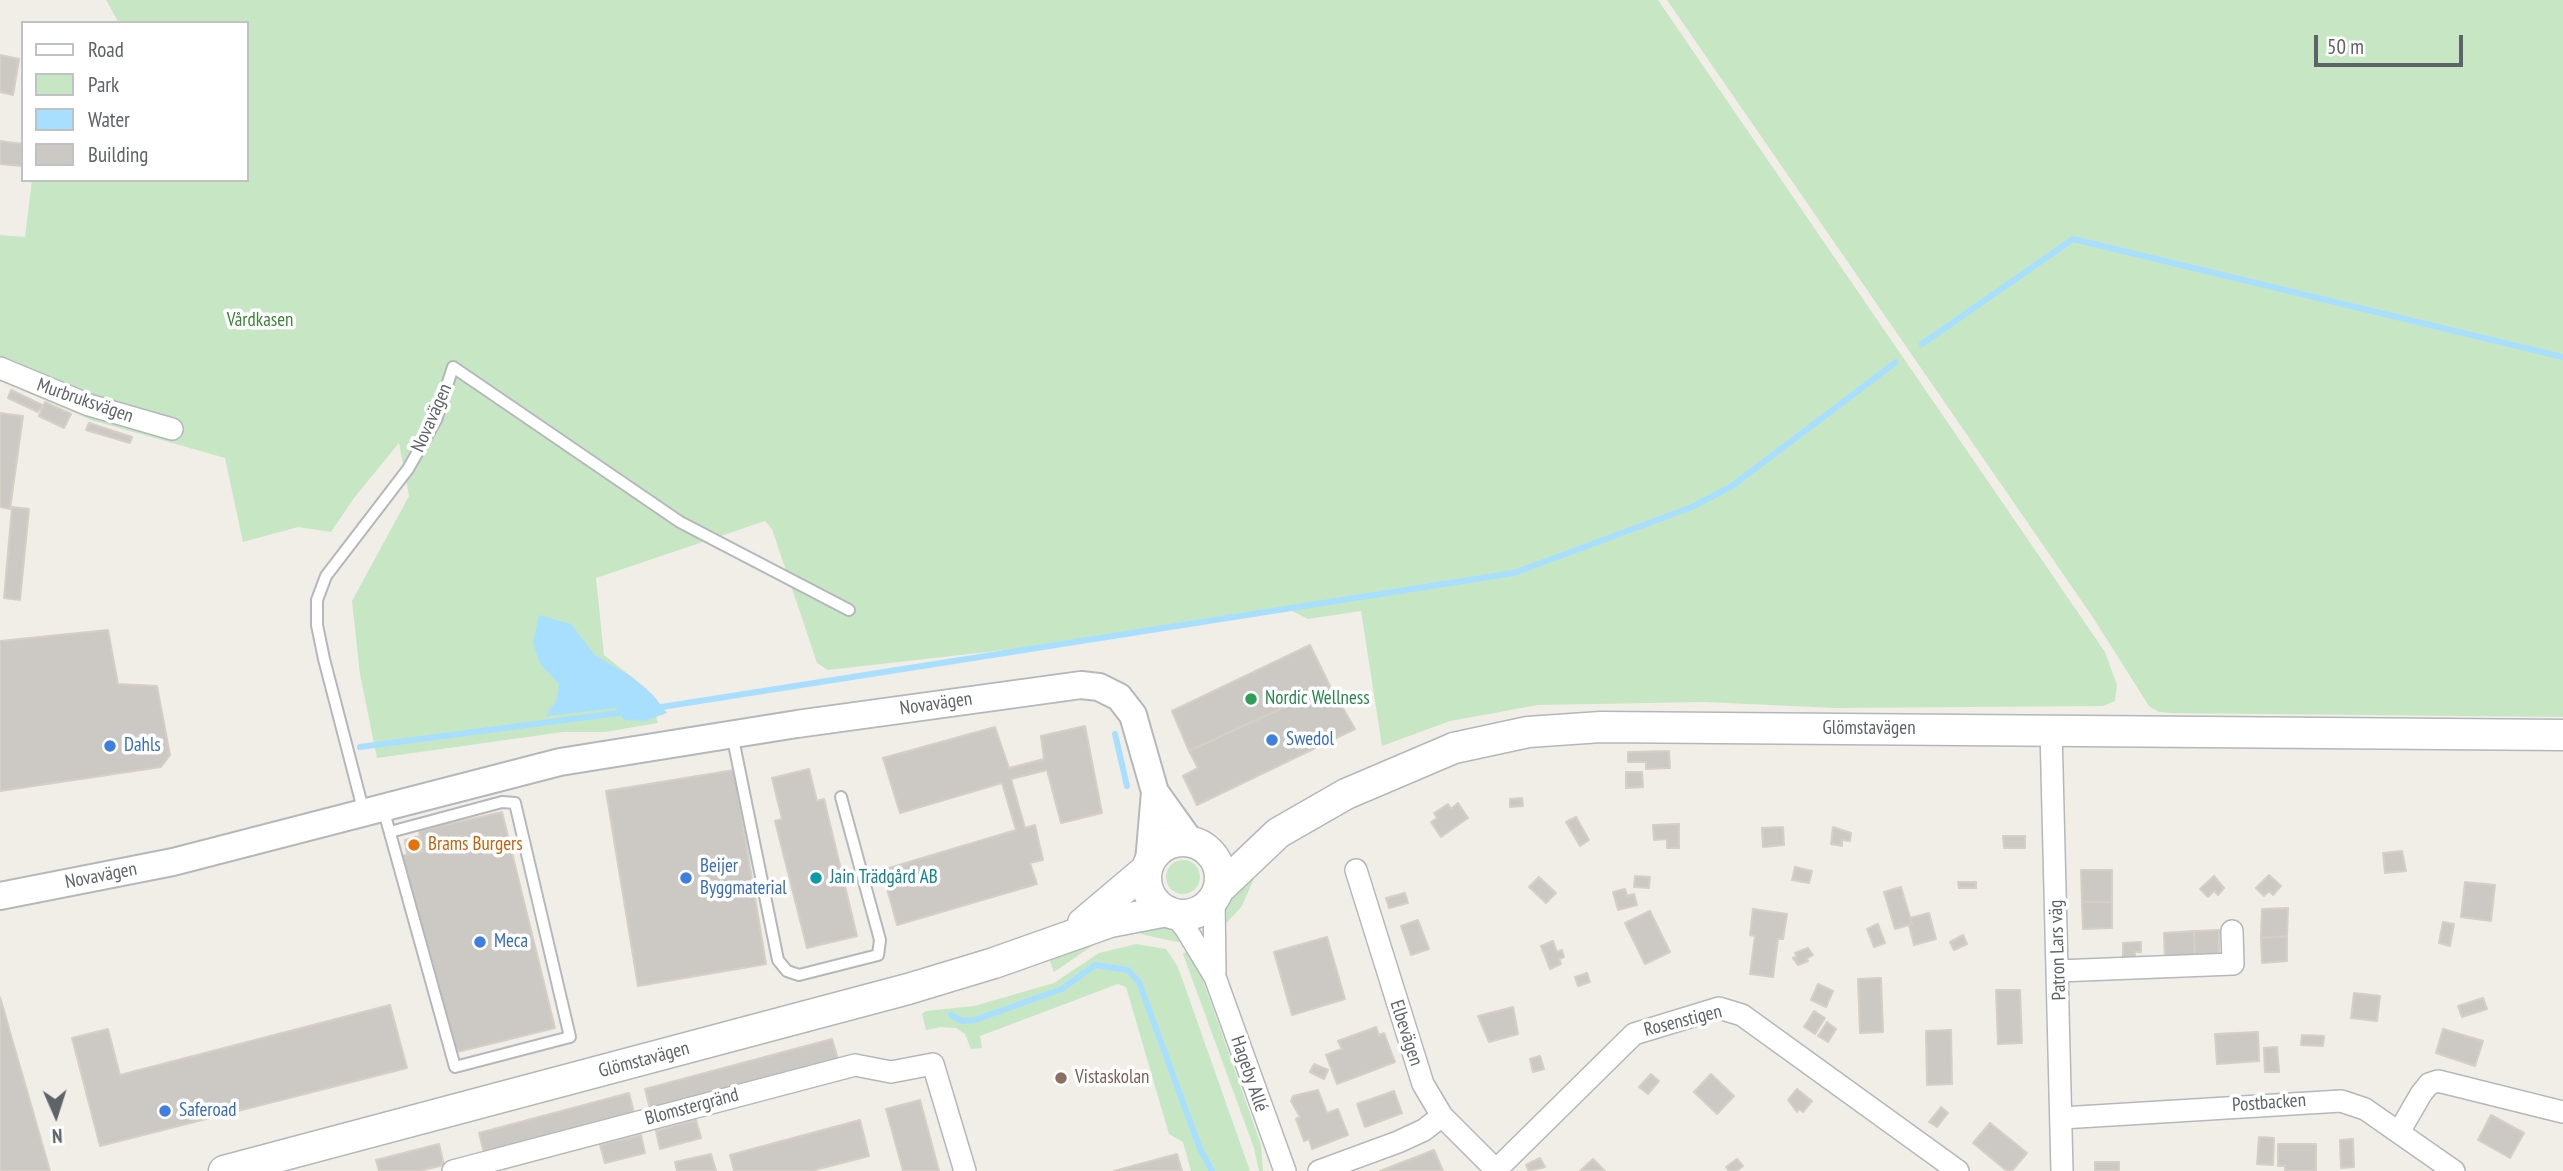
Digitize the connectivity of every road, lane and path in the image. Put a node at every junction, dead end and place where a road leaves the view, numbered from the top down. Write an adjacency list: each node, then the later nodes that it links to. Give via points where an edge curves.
1 (0, 368): 2 (street, Murbruksvägen, via 89,405)
2 (172, 429)
3 (849, 610): 11 (lane, Novavägen, via 680,522 453,367 436,420 408,469 326,576 317,600 324,659)
4 (2052, 730): 6 (main road, Glömstavägen); 12 (main road, Glömstavägen, via 1601,727 1528,732 1478,741 1425,758); 21 (street, Patron Lars väg)
5 (732, 734): 9 (street, Novavägen, via 1062,686 1099,687 1119,697 1133,715); 10 (lane, via 778,960 787,971 799,975 878,955 880,940); 11 (street, Novavägen, via 560,762)
6 (2481, 735): 7 (main road, Glömstavägen); 8 (main road, Glömstavägen)
7 (2563, 735)
8 (2563, 742)
9 (1155, 792): 13 (street, Novavägen); 14 (street, Novavägen)
10 (841, 797)
11 (379, 818): 11 (lane, via 455,1068 570,1038 515,803); 17 (street, Novavägen)
12 (1278, 832): 13 (main road, Glömstavägen, via 1239,846); 16 (main road, Glömstavägen)
13 (1198, 845): 14 (main road, Glömstavägen, via 1166,844); 16 (main road, via 1219,867)
14 (1148, 865): 18 (main road, via 1148,890 1155,903); 20 (main road, Glömstavägen, via 1119,895)
15 (1356, 870): 24 (street, Elbevägen, via 1423,1084)
16 (1216, 894): 18 (main road, Glömstavägen, via 1196,912); 22 (street, Hageby Allé)
17 (0, 896)
18 (1170, 912): 20 (main road, Glömstavägen, via 1127,917); 22 (street, Hageby Allé)
19 (2232, 931): 21 (street, via 2233,964)
20 (1061, 938): 29 (main road, Glömstavägen, via 908,989)
21 (2058, 971): 25 (street, Patron Lars väg)
22 (1215, 977): 32 (street, Hageby Allé)
23 (2563, 1112): 26 (street, via 2438,1081 2421,1094)
24 (1442, 1116): 28 (street, Elbevägen); 33 (street, via 1398,1142)
25 (2062, 1118): 26 (street, Postbacken, via 2333,1100 2365,1109); 35 (street, Patron Lars väg)
26 (2399, 1132): 27 (street, Postbacken)
27 (2447, 1168)
28 (1497, 1170): 34 (street, Rosenstigen, via 1634,1034 1720,1009 1742,1015)
29 (224, 1171)
30 (453, 1171): 31 (street, Blomstergränd, via 849,1066 891,1072 933,1064)
31 (965, 1171)
32 (1285, 1171)
33 (1318, 1171)
34 (1958, 1171)
35 (2062, 1171)

